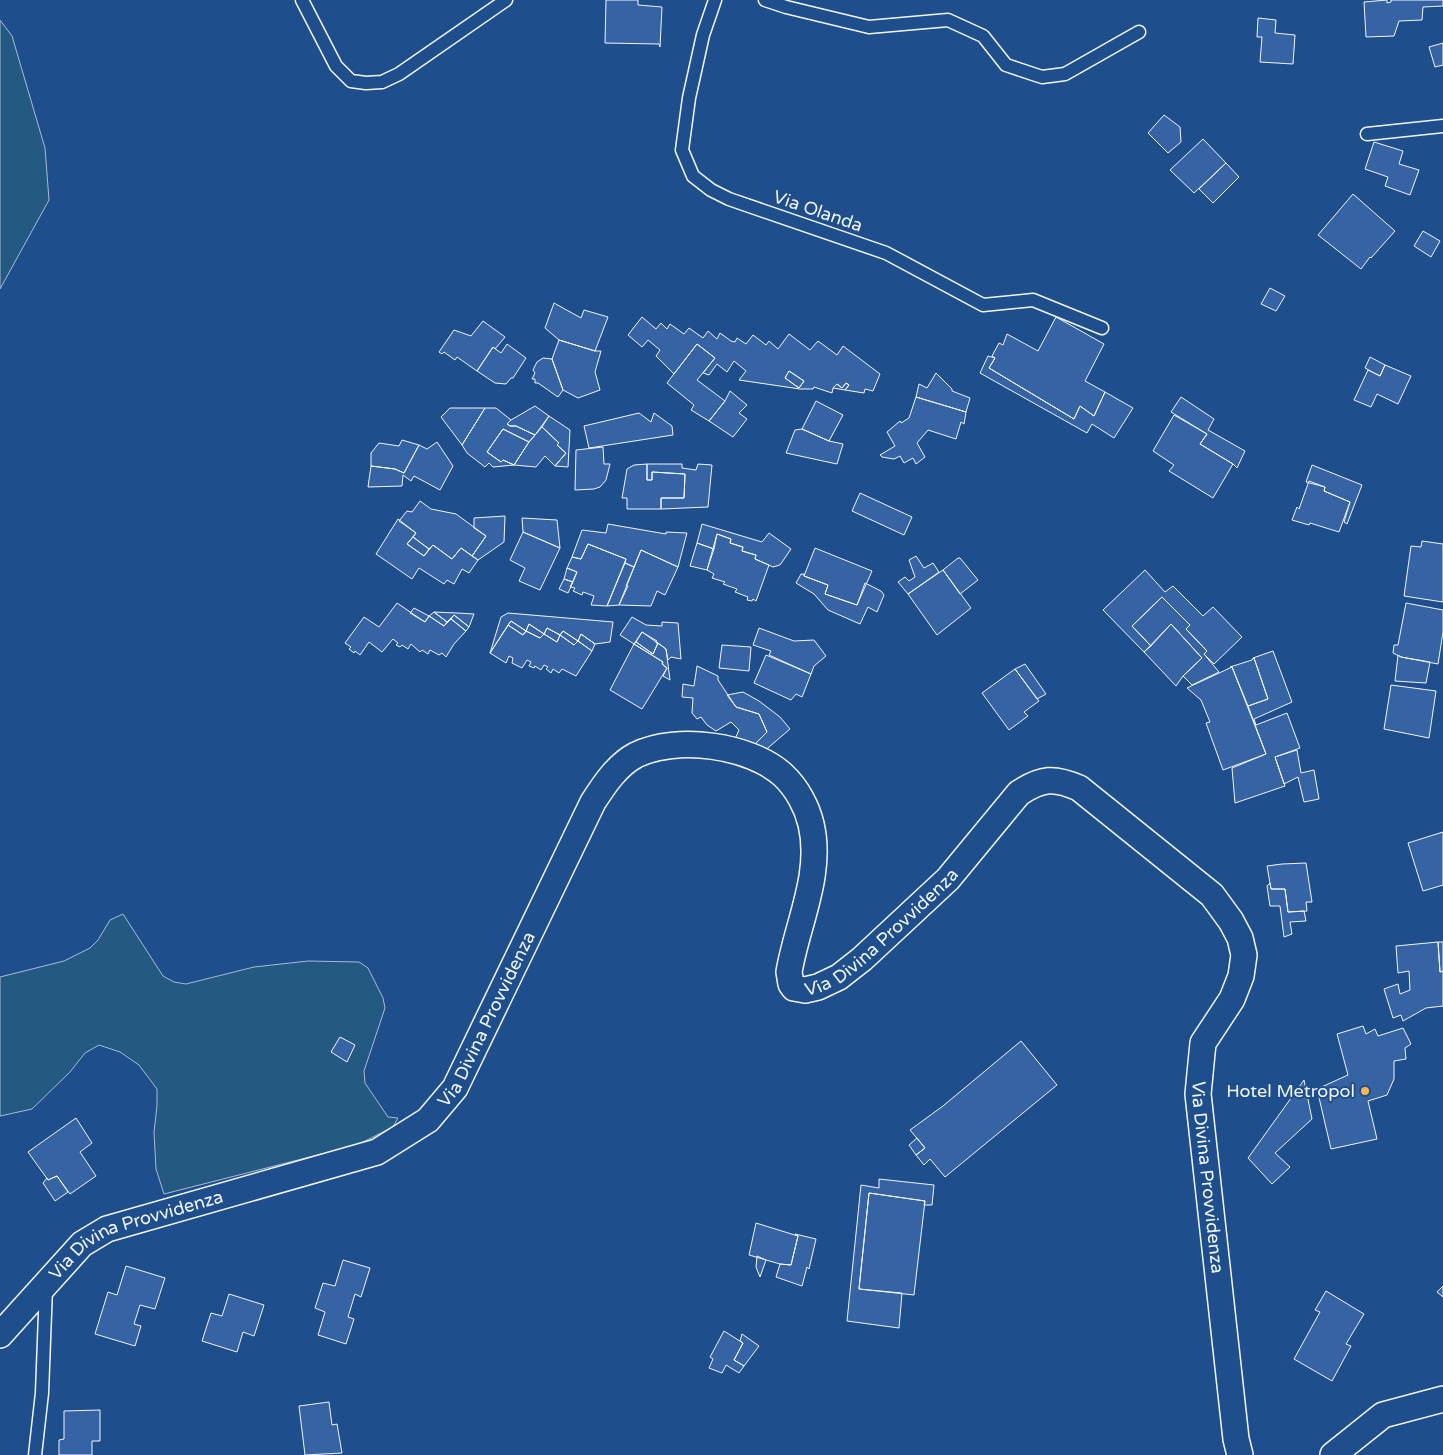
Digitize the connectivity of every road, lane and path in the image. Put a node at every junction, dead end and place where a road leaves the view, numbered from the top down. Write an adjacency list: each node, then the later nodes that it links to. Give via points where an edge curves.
1 (302, 0): 2 (lane, via 336,66 351,81 366,83 382,82 399,74)
2 (506, 0)
3 (715, 0): 8 (lane, Via Olanda, via 701,44 682,150 693,176 729,199 886,253 983,305 1033,300)
4 (765, 0): 5 (lane, via 869,27 948,20 983,36 1006,65 1042,77 1065,74)
5 (1139, 32)
6 (1443, 126): 7 (lane)
7 (1367, 134)
8 (1102, 328)
9 (46, 1282): 10 (street, Via Divina Provvidenza); 12 (lane, via 42,1393); 13 (street, Via Divina Provvidenza, via 82,1244 107,1229 377,1152 428,1120 456,1088 593,802 616,771 635,756 666,747 718,747 757,759 783,776 793,787 807,810 815,849 810,887 789,972 794,988 805,990 826,984 845,973 898,927 948,879 1019,793 1046,780 1065,782 1079,788 1212,895 1240,938 1244,955 1241,976 1232,999 1203,1043 1198,1094)
10 (0, 1334)
11 (1443, 1399): 14 (street, via 1383,1415)
12 (35, 1455)
13 (1240, 1455)
14 (1333, 1455)

